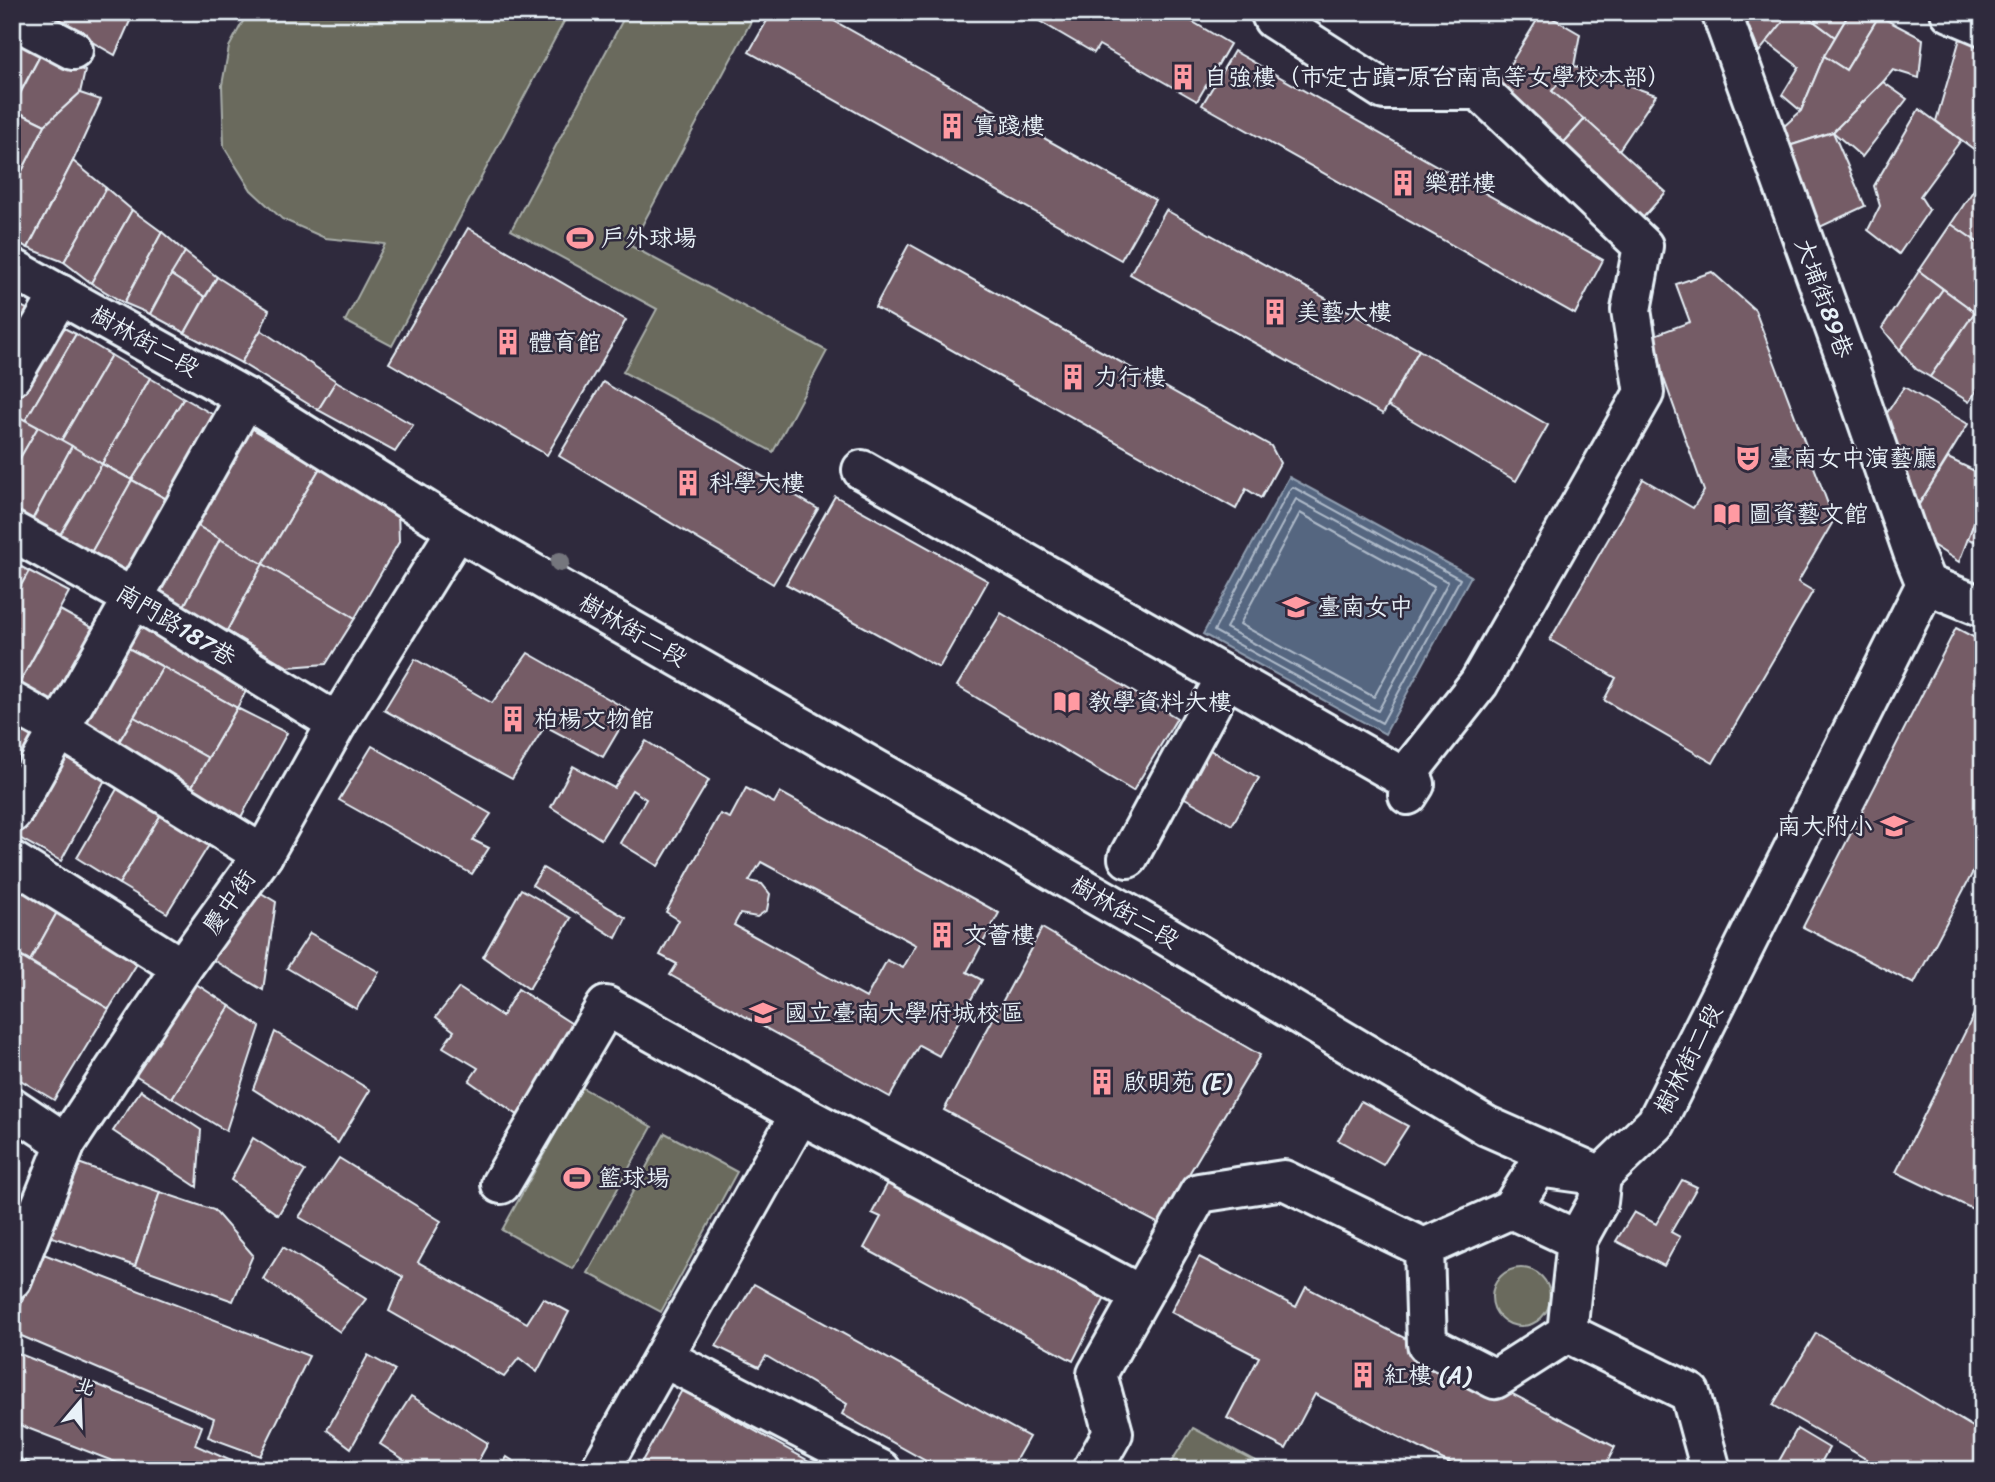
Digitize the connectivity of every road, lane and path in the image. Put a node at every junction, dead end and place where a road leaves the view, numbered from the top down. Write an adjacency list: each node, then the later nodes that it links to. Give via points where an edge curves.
1 (1270, 12): 17 (street, via 1273,19 1384,90 1479,90 1643,246 1631,310 1644,393 1479,683 1403,791)
2 (1721, 12): 14 (street, 大埔街89巷)
3 (1950, 12): 5 (street)
4 (12, 18): 6 (street)
5 (1983, 26)
6 (73, 50)
7 (12, 268): 8 (street, 樹林街二段)
8 (60, 295): 9 (street); 10 (street, 樹林街二段)
9 (12, 376)
10 (246, 398): 12 (street, 樹林街二段); 15 (street)
11 (862, 470): 17 (street)
12 (457, 530): 19 (street, 慶中街); 29 (street, 樹林街二段, via 1103,899 1487,1126)
13 (12, 531): 15 (street, 南門路187巷)
14 (1926, 584): 16 (street); 29 (street, 樹林街二段, via 1656,1124)
15 (133, 598): 19 (street, 南門路187巷); 20 (street)
16 (1983, 607)
17 (1226, 677): 23 (street)
18 (12, 702): 20 (street)
19 (337, 723): 22 (street, 慶中街)
20 (60, 729): 21 (street); 22 (street)
21 (12, 813)
22 (263, 855): 25 (street, 慶中街)
23 (1128, 858)
24 (12, 860): 25 (street)
25 (182, 968): 28 (street, 慶中街)
26 (12, 1107): 28 (street)
27 (800, 1114): 30 (street, via 606,1006); 35 (street); 37 (street)
28 (66, 1143): 34 (street, 慶中街)
29 (1601, 1176): 31 (street, via 1538,1167); 32 (street, via 1598,1202)
30 (501, 1184)
31 (1511, 1209): 32 (street); 33 (street)
32 (1577, 1240): 36 (street)
33 (1424, 1248): 35 (street, via 1284,1180 1199,1193); 36 (street, via 1427,1344 1495,1379)
34 (12, 1279)
35 (1141, 1295): 40 (street, via 1097,1374 1113,1433)
36 (1567, 1333): 41 (street, via 1690,1393)
37 (664, 1358): 38 (street); 39 (street)
38 (600, 1470)
39 (881, 1470)
40 (1092, 1470)
41 (1711, 1470)

